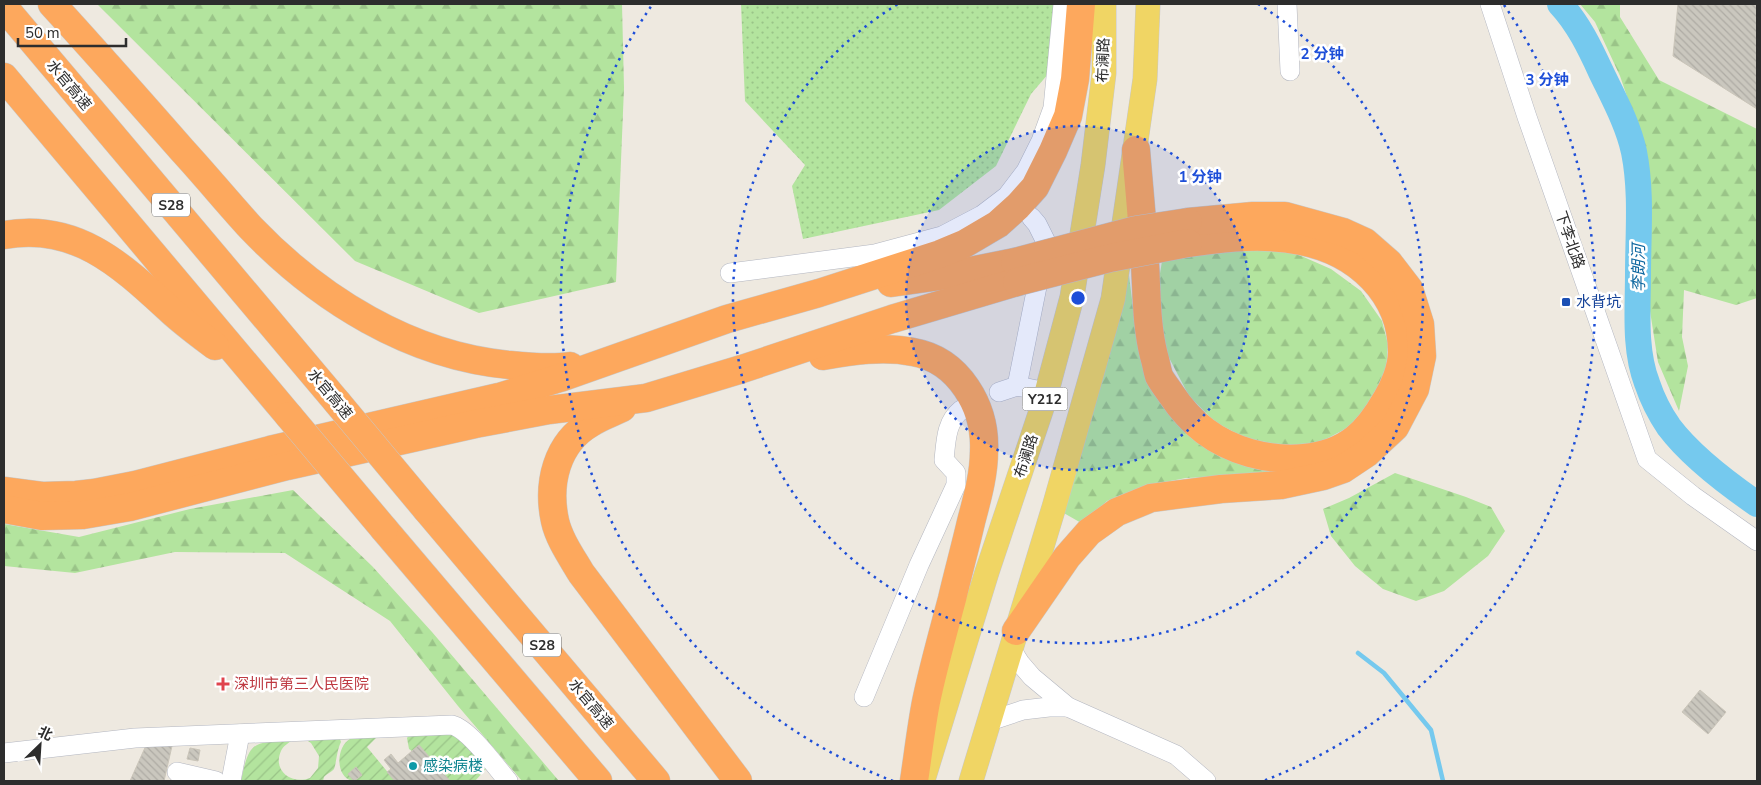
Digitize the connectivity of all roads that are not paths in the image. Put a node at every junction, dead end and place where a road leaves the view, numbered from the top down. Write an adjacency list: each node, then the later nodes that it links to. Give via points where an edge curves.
1 (52, 4): 18 (highway, via 252,228 307,279 363,318 398,335 461,358 495,364 560,368)
2 (1062, 4): 16 (street, via 1053,108 1026,171 1008,198 942,236 875,254)
3 (1081, 4): 17 (highway, via 1075,79 1068,116 1035,187 1018,206 998,224 964,244)
4 (1104, 4): 21 (main road, 布澜路 / Y212, via 1104,73 1094,165 1072,297)
5 (1148, 4): 11 (main road, Y212, via 1146,80)
6 (1287, 4): 9 (street)
7 (1490, 4): 26 (street, 下李北路, via 1526,117 1646,458)
8 (4, 7): 38 (highway, 水官高速 / S28, bridge)
9 (1290, 71)
10 (4, 76): 20 (highway)
11 (1136, 150): 13 (highway, via 1150,339 1159,376 1178,405 1202,430 1234,448 1266,458 1327,454 1354,440 1377,416 1394,387 1402,355 1400,329 1390,301 1367,272 1339,253 1302,241); 27 (main road, Y212, via 1113,299)
12 (1031, 216): 21 (street, via 1046,242 1008,389)
13 (1188, 232): 15 (highway, bridge, via 1110,258); 27 (highway, via 1253,216 1285,216 1343,232 1365,242 1389,263 1409,289 1420,324 1422,356 1415,389 1395,427 1367,454 1343,469 1281,485 1151,498 1117,512 1089,532 1067,557)
14 (4, 235): 20 (highway, via 24,231 54,234 84,245 120,265 190,328)
15 (1016, 272): 17 (highway, via 955,274); 19 (highway, via 892,319)
16 (730, 273)
17 (819, 293): 18 (highway, via 726,319)
18 (621, 357): 24 (highway, via 498,397 135,485 76,496)
19 (742, 369): 22 (highway); 40 (highway, via 858,350 913,352 930,356 948,368 974,399 982,423 984,451 981,476 926,703)
20 (256, 378): 37 (highway, bridge)
21 (1046, 392): 41 (main road, 布澜路 / Y212)
22 (646, 398): 25 (highway, via 549,410 475,424 287,466 130,507 83,515 42,516); 39 (highway, via 590,423 560,456 553,481 555,522 580,573)
23 (962, 410): 28 (street, via 951,420 944,460 956,473 956,485)
24 (4, 492)
25 (4, 509)
26 (1757, 541)
27 (1013, 639): 29 (street, via 1020,663); 30 (main road, Y212)
28 (864, 697)
29 (1068, 707): 30 (street, via 1023,710); 43 (street, via 1176,755)
30 (990, 721): 42 (main road, Y212)
31 (240, 734): 32 (street, via 135,738); 35 (street); 36 (street, via 452,725 470,737)
32 (4, 753)
33 (177, 772): 34 (street)
34 (216, 781)
35 (231, 781)
36 (508, 781)
37 (598, 781)
38 (656, 781)
39 (738, 781)
40 (914, 781)
41 (923, 781)
42 (971, 781)
43 (1206, 781)

